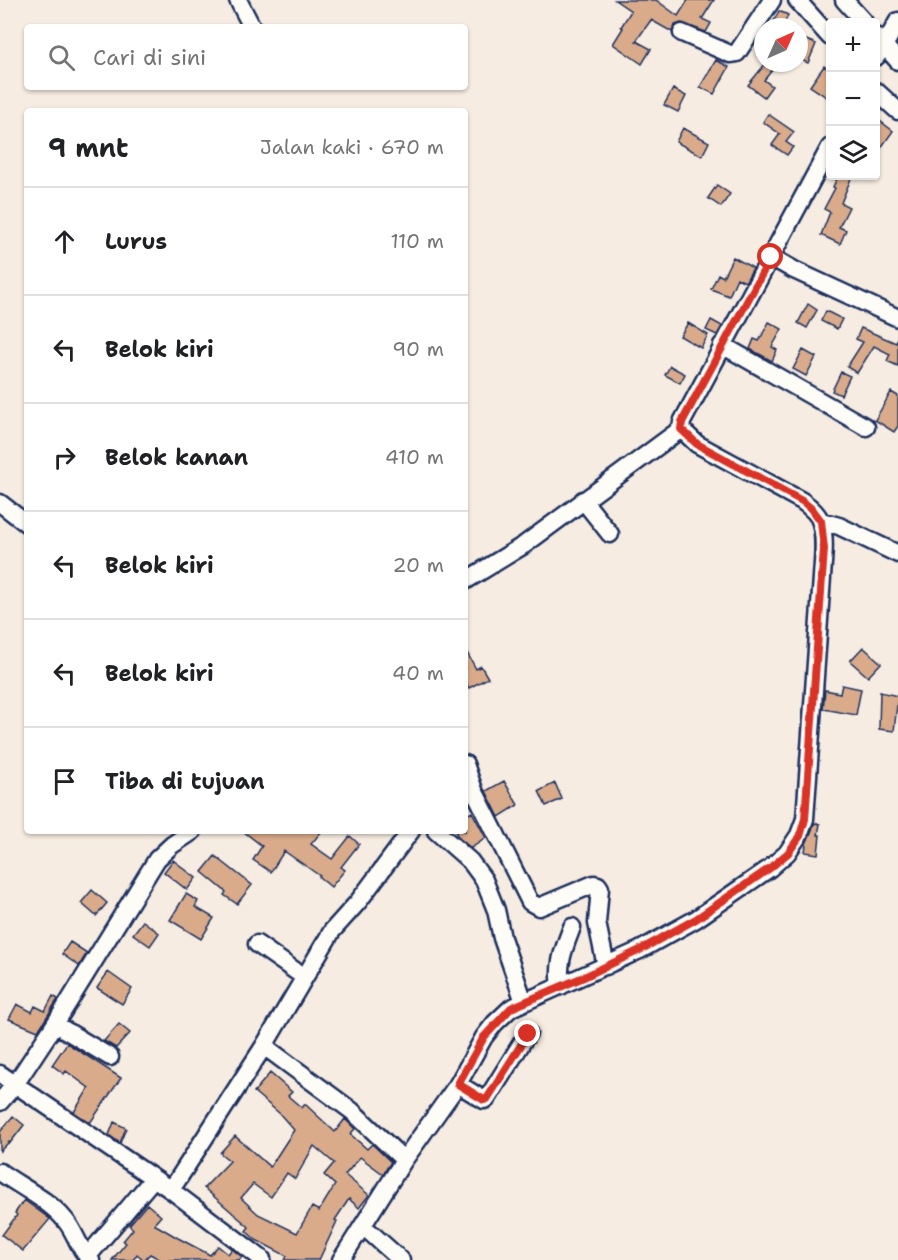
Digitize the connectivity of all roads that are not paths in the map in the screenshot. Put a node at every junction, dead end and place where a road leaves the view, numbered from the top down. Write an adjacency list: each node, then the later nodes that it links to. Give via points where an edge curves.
1 (238, 0): 7 (street)
2 (772, 0): 9 (street, via 737,53 730,54)
3 (797, 0): 8 (street)
4 (844, 0): 5 (street)
5 (860, 18)
6 (898, 21): 10 (street)
7 (250, 24)
8 (826, 32)
9 (682, 33)
10 (880, 47)
11 (880, 49): 12 (street)
12 (898, 61)
13 (880, 95): 14 (street)
14 (898, 111)
15 (826, 156): 16 (street)
16 (771, 257): 17 (street); 18 (street)
17 (898, 318)
18 (722, 345): 19 (street); 20 (street)
19 (866, 427)
20 (681, 429): 21 (street); 23 (street, via 697,444 802,501)
21 (583, 500): 25 (street); 27 (street, via 524,545)
22 (0, 503): 24 (street)
23 (821, 521): 26 (street); 34 (street, via 823,568 805,819 800,836 770,868 696,919)
24 (24, 522)
25 (610, 534)
26 (898, 554)
27 (468, 579)
28 (470, 793): 34 (street, via 535,906 598,885 597,923)
29 (188, 834): 38 (street, via 157,859)
30 (409, 834): 35 (street, via 332,931)
31 (439, 834): 37 (street, via 470,861 484,880)
32 (572, 927): 36 (street, via 561,954)
33 (257, 944): 35 (street)
34 (606, 966): 36 (street)
35 (304, 976): 40 (street)
36 (561, 986): 37 (street)
37 (524, 1002): 44 (street, via 495,1023)
38 (55, 1024): 41 (street); 43 (street)
39 (528, 1034): 44 (street, via 487,1099)
40 (264, 1046): 46 (street, via 352,1111); 49 (street)
41 (110, 1057)
42 (0, 1074): 43 (street)
43 (16, 1083): 45 (street); 48 (street)
44 (458, 1084): 46 (street)
45 (0, 1102)
46 (404, 1160): 50 (street)
47 (0, 1172): 51 (street, via 65,1219)
48 (153, 1179): 49 (street); 51 (street)
49 (171, 1190): 52 (street)
50 (363, 1226): 53 (street); 54 (street)
51 (89, 1259)
52 (262, 1260)
53 (342, 1260)
54 (401, 1260)

